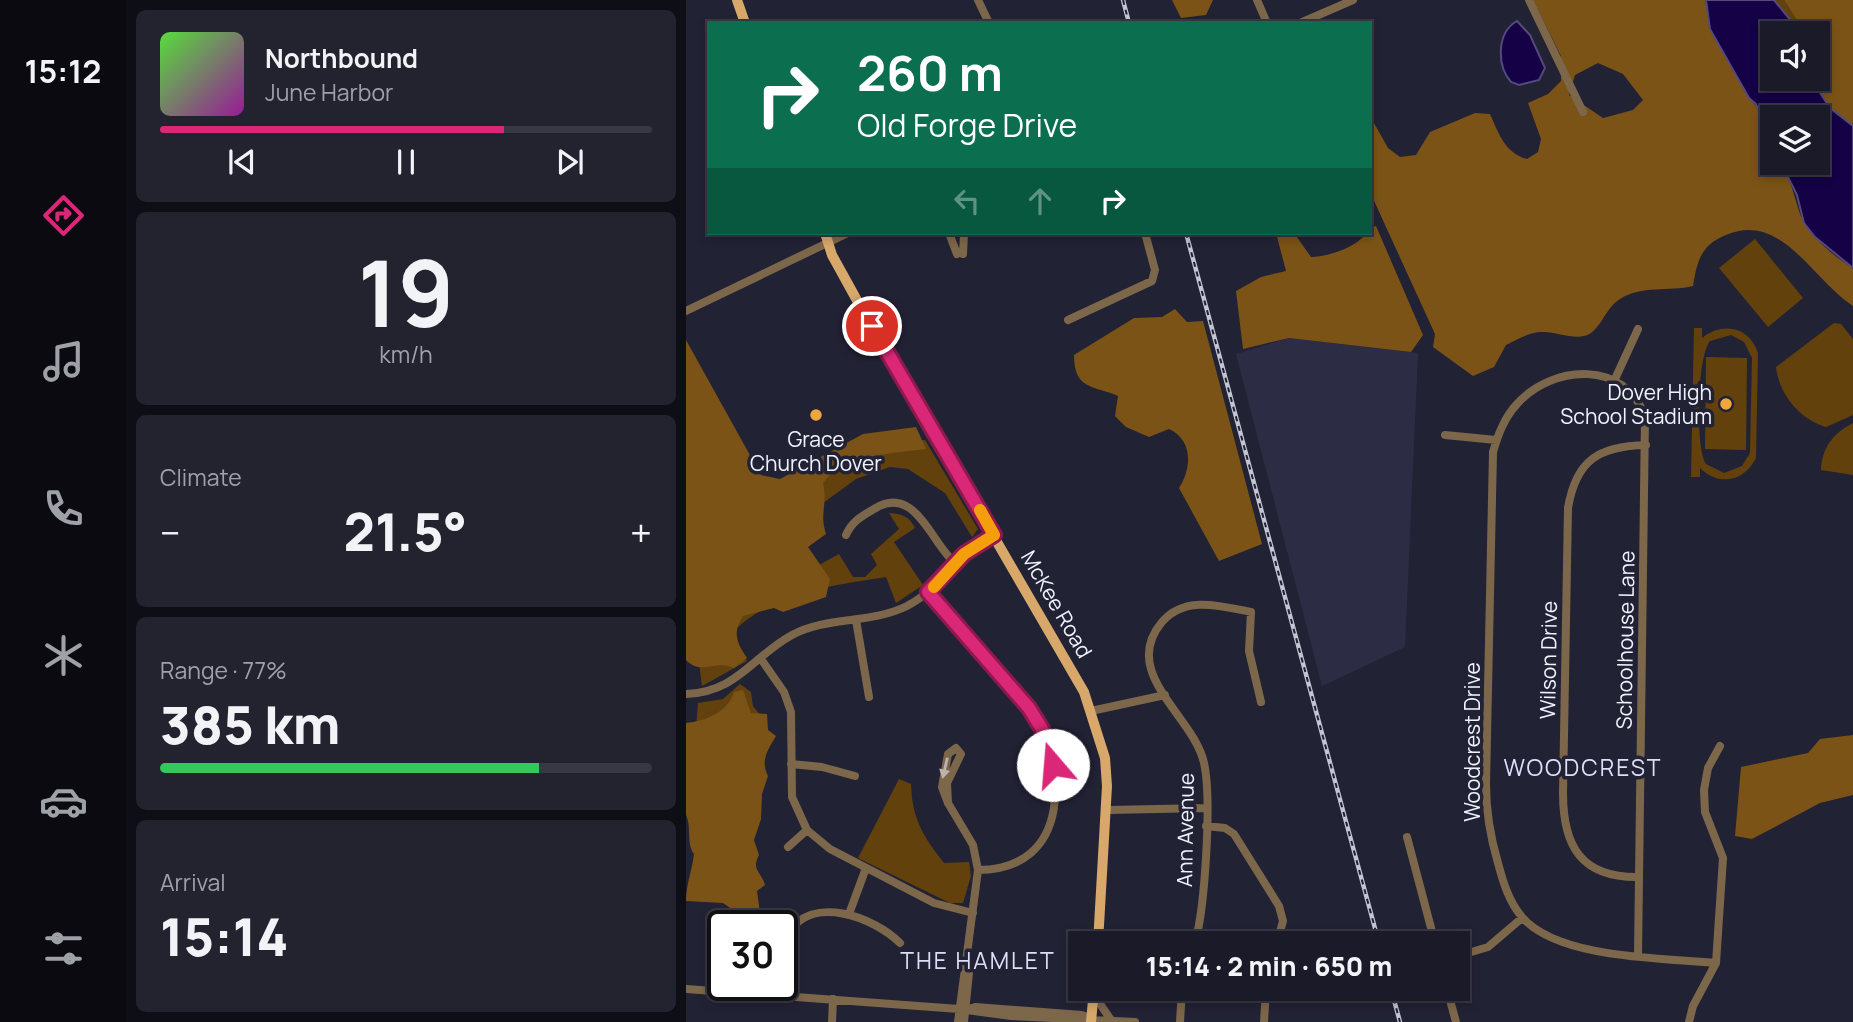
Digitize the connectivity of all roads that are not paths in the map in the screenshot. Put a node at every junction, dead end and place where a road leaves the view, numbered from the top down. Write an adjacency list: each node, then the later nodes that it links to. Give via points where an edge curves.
1 (737, 0): 6 (main road)
2 (978, 0): 7 (street)
3 (1257, 0): 8 (street)
4 (1353, 0): 9 (street)
5 (1529, 0): 10 (street)
6 (744, 21)
7 (988, 21)
8 (1266, 21)
9 (1305, 21)
10 (1583, 112)
11 (950, 235): 12 (street, via 960,254)
12 (964, 235)
13 (1146, 235): 16 (street, via 1156,273 1152,281)
14 (826, 238): 15 (street); 23 (main road, McKee Road)
15 (686, 310)
16 (1068, 320)
17 (1638, 330): 18 (street)
18 (1615, 379): 20 (street, Woodcrest Drive, via 1587,373 1541,386 1516,405); 21 (street, Schoolhouse Lane, via 1640,403)
19 (1445, 435): 20 (street)
20 (1496, 440): 48 (street, Woodcrest Drive, via 1486,815 1504,885)
21 (1646, 445): 45 (street, Schoolhouse Lane); 45 (street, Wilson Drive, via 1625,445 1598,454 1577,475 1571,489 1563,793 1565,830 1578,855 1598,871)
22 (846, 535): 24 (street, via 855,521 879,506 899,503 916,512 942,551)
23 (994, 535): 24 (street); 32 (main road, McKee Road, via 1065,654)
24 (956, 563): 25 (street)
25 (928, 592): 26 (street, via 897,610); 44 (street, via 1029,708 1042,729 1053,765 1053,811 1041,843 1014,866)
26 (856, 620): 27 (street, via 802,631); 30 (street)
27 (761, 659): 28 (street, via 728,684); 34 (street, via 791,712)
28 (686, 694)
29 (1165, 695): 31 (street, Ann Avenue, via 1150,671 1153,636 1176,610 1199,604 1251,612 1249,651); 32 (street); 37 (street, Ann Avenue, via 1201,754)
30 (869, 697)
31 (1261, 702)
32 (1091, 711): 38 (main road, McKee Road, via 1105,758)
33 (1720, 747): 58 (street, via 1708,768 1704,790 1705,812 1723,858)
34 (791, 764): 35 (street); 40 (street, via 794,803)
35 (855, 776)
36 (948, 803): 36 (street, one-way to 36, via 947,783 961,754 956,748 949,752 943,773); 44 (street, via 973,845)
37 (1206, 808): 38 (street); 39 (street, Ann Avenue)
38 (1108, 810): 50 (main road, McKee Road)
39 (1206, 826): 51 (street, Ann Avenue); 52 (street, via 1234,834 1279,906)
40 (807, 830): 42 (street); 43 (street, via 830,849)
41 (1407, 837): 53 (street)
42 (788, 848)
43 (866, 868): 46 (street); 47 (street, via 934,903)
44 (978, 870): 47 (street)
45 (1639, 877): 56 (street, Schoolhouse Lane)
46 (849, 914): 49 (street); 54 (street)
47 (973, 914): 57 (street)
48 (1522, 918): 55 (street, via 1495,943); 56 (street, Woodcrest Drive, via 1561,944)
49 (798, 921)
50 (1099, 931)
51 (1196, 931)
52 (1280, 931)
53 (1432, 931)
54 (900, 943)
55 (1470, 952)
56 (1638, 955): 58 (street, Woodcrest Drive)
57 (967, 959): 59 (street); 68 (street)
58 (1716, 963): 79 (street)
59 (961, 985): 67 (street, via 954,1000); 68 (street)
60 (686, 989): 61 (street)
61 (833, 999): 67 (street); 72 (street)
62 (1093, 1001): 71 (main road)
63 (1099, 1001): 69 (street)
64 (1181, 1001): 76 (street)
65 (1265, 1001): 77 (street)
66 (1450, 1001): 78 (street)
67 (943, 1008): 68 (street)
68 (962, 1009): 70 (street); 71 (street, via 1082,1015); 73 (street); 74 (street)
69 (1111, 1020): 71 (street); 75 (street)
70 (1071, 1021): 71 (street)
71 (1092, 1021)
72 (832, 1022)
73 (958, 1022)
74 (964, 1022)
75 (1135, 1022)
76 (1180, 1022)
77 (1264, 1022)
78 (1456, 1022)
79 (1689, 1022)

